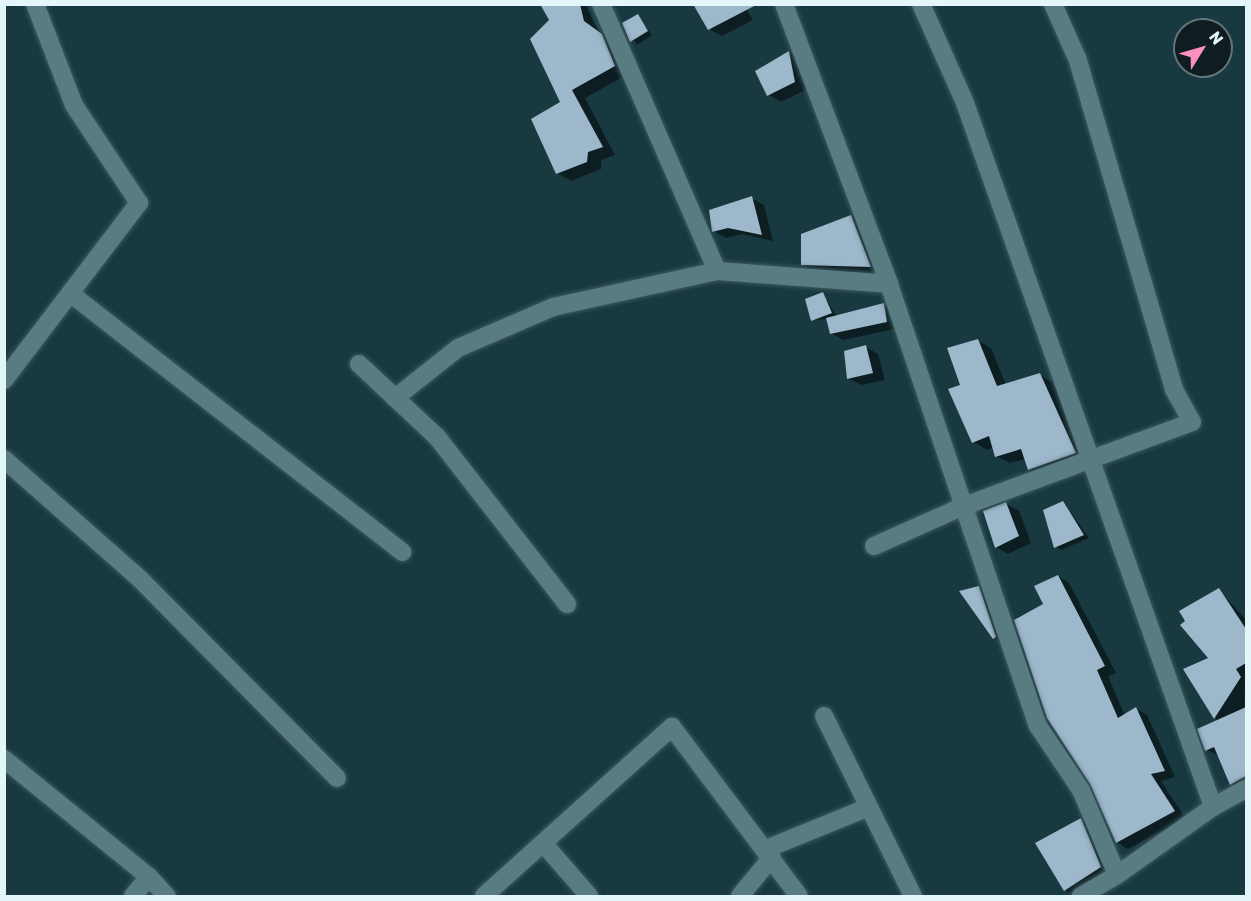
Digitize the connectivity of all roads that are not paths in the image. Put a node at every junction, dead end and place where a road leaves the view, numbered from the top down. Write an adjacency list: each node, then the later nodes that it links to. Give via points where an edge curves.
1 (35, 4): 9 (street, via 74,105 140,197 137,210)
2 (623, 4): 6 (street)
3 (784, 4): 8 (street)
4 (921, 4): 14 (street, via 965,103)
5 (1053, 4): 14 (street, via 1077,58 1174,389 1192,422)
6 (602, 6): 7 (street)
7 (717, 271): 8 (street); 12 (street, via 554,307 458,348)
8 (889, 284): 15 (street)
9 (71, 294): 11 (street); 17 (street)
10 (359, 364): 12 (street)
11 (4, 380)
12 (395, 398): 18 (street, via 437,437)
13 (4, 459): 21 (street, via 140,579)
14 (1090, 462): 15 (street); 24 (street)
15 (964, 506): 16 (street); 27 (street, via 1038,726 1081,790)
16 (874, 546)
17 (402, 552)
18 (567, 604)
19 (824, 716): 23 (street)
20 (4, 759): 28 (street)
21 (337, 778)
22 (1246, 789): 24 (street)
23 (869, 807): 26 (street); 35 (street)
24 (1213, 807): 27 (street)
25 (543, 843): 26 (street, via 672,727); 31 (street); 32 (street)
26 (769, 853): 33 (street); 34 (street)
27 (1117, 875): 36 (street)
28 (149, 877): 29 (street); 30 (street)
29 (133, 897)
30 (167, 897)
31 (484, 897)
32 (589, 897)
33 (740, 897)
34 (799, 897)
35 (913, 897)
36 (1081, 897)

